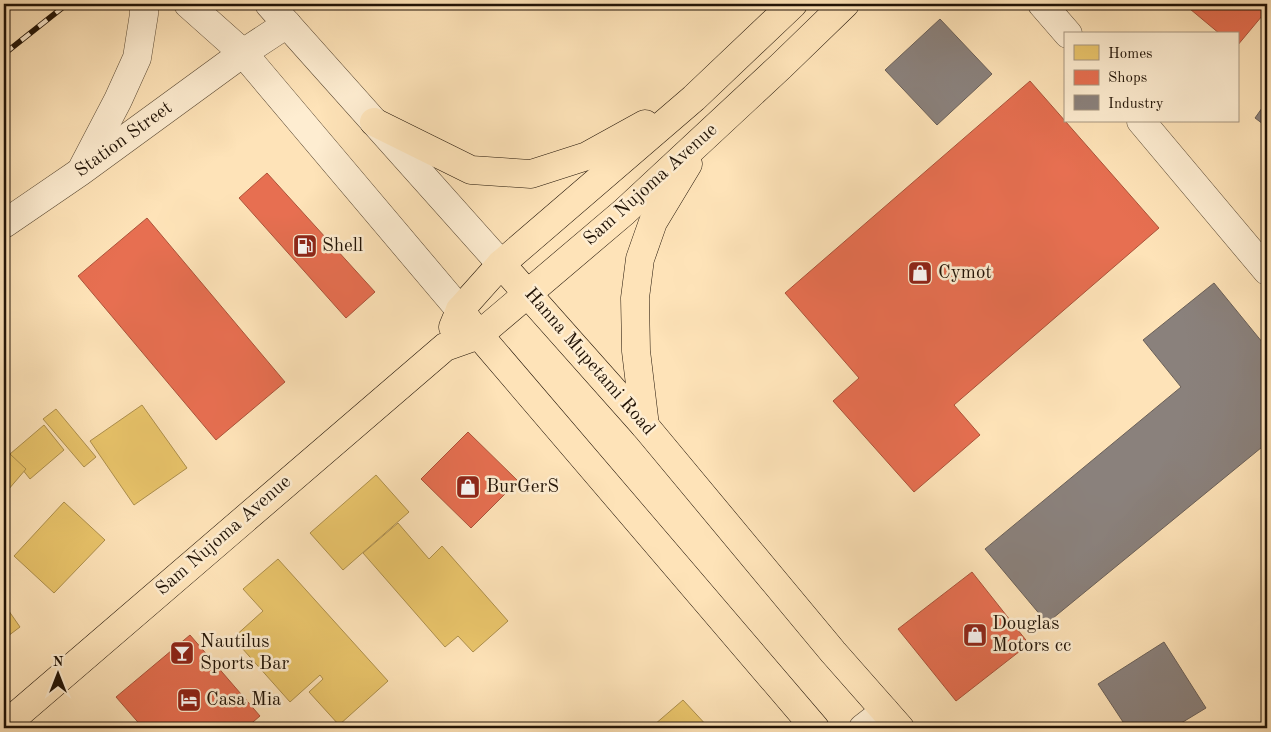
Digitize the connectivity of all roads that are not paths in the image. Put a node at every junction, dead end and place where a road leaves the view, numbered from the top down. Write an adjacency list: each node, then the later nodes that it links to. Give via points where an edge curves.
1 (144, 4): 14 (street, via 137,58)
2 (188, 4): 9 (street)
3 (269, 4): 7 (street, Hanna Mupetami Road)
4 (793, 4): 10 (main road, Sam Nujoma Avenue)
5 (845, 4): 13 (main road, Sam Nujoma Avenue)
6 (1042, 4): 8 (street)
7 (287, 24): 9 (street, Station Street); 11 (street, Hanna Mupetami Road)
8 (1066, 32)
9 (243, 53): 14 (street, Station Street); 19 (street)
10 (694, 98): 11 (main road, via 587,156 531,174 471,170); 16 (main road, Sam Nujoma Avenue)
11 (374, 122): 16 (street, Hanna Mupetami Road)
12 (1142, 122): 17 (street)
13 (706, 135): 18 (main road, Sam Nujoma Avenue, via 624,212); 22 (main road, via 653,222 640,259 635,298 636,351)
14 (80, 172): 15 (street, Station Street)
15 (4, 224)
16 (501, 264): 18 (main road, Hanna Mupetami Road); 19 (main road, Sam Nujoma Avenue)
17 (1267, 271)
18 (528, 293): 20 (main road, Sam Nujoma Avenue); 22 (main road, Hanna Mupetami Road)
19 (460, 310): 20 (main road); 21 (main road, Sam Nujoma Avenue)
20 (479, 335): 21 (main road, Sam Nujoma Avenue); 25 (main road)
21 (445, 347): 24 (main road, Sam Nujoma Avenue)
22 (645, 426): 23 (main road, Hanna Mupetami Road)
23 (892, 720): 26 (street)
24 (4, 726)
25 (815, 728)
26 (863, 728)

